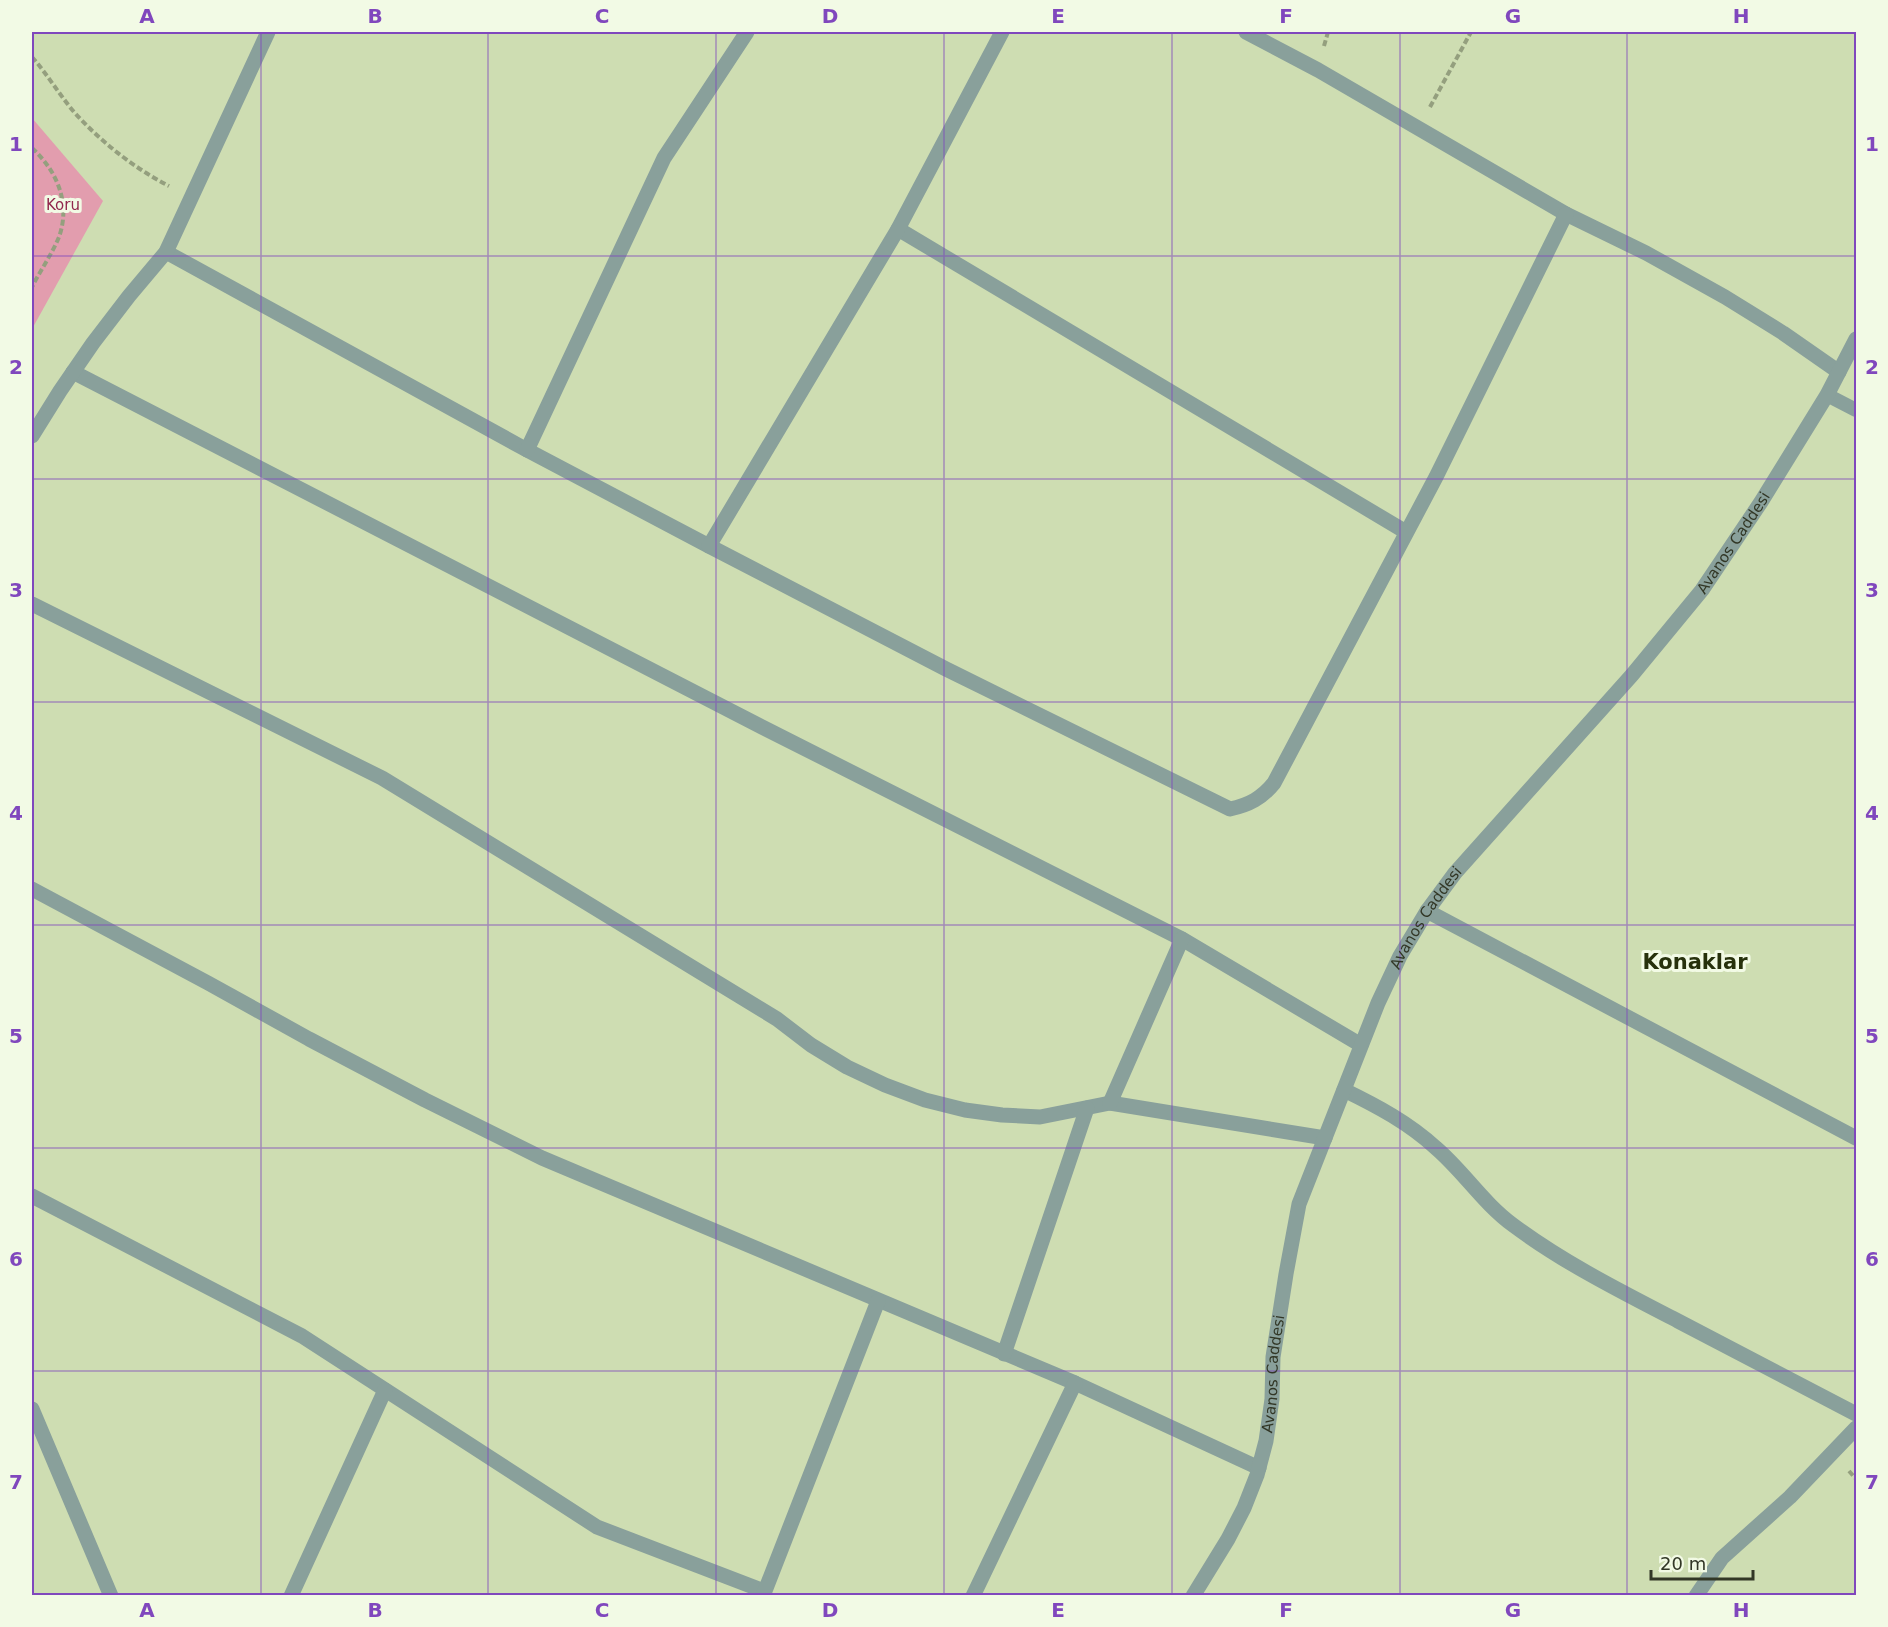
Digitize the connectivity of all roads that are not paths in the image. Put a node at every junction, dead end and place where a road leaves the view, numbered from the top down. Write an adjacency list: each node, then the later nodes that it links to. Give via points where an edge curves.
1 (268, 32): 7 (street)
2 (747, 32): 14 (street, via 664,158)
3 (1002, 32): 6 (street)
4 (1246, 32): 5 (street)
5 (1566, 214): 10 (street, via 1725,297); 15 (street)
6 (898, 229): 15 (street); 16 (street)
7 (166, 252): 9 (street); 14 (street)
8 (1857, 339): 10 (street, Avanos Caddesi)
9 (73, 372): 13 (street); 20 (street)
10 (1839, 372): 11 (street, Avanos Caddesi)
11 (1827, 395): 12 (lane); 19 (street, Avanos Caddesi, via 1702,590 1632,675 1455,873)
12 (1857, 410)
13 (32, 436)
14 (527, 450): 16 (street)
15 (1406, 532): 16 (street, via 1274,783 1257,800 1230,809 946,669)
16 (709, 546)
17 (32, 604): 24 (street, via 382,778 777,1019 847,1067 924,1100 965,1110 1040,1117)
18 (32, 889): 28 (street, via 330,1051 542,1158)
19 (1427, 911): 21 (street, Avanos Caddesi, via 1400,956); 26 (street)
20 (1182, 939): 21 (street); 23 (street)
21 (1361, 1045): 22 (street, Avanos Caddesi)
22 (1344, 1090): 25 (street, Avanos Caddesi); 33 (street, via 1414,1130 1437,1148 1475,1191 1533,1239 1610,1285)
23 (1110, 1103): 24 (street); 25 (street)
24 (1087, 1108): 29 (street)
25 (1325, 1138): 35 (street, Avanos Caddesi, via 1299,1204 1273,1357 1266,1441)
26 (1857, 1138)
27 (32, 1196): 31 (street, via 302,1336)
28 (878, 1301): 29 (street); 36 (street)
29 (1004, 1354): 30 (street)
30 (1075, 1383): 35 (street); 39 (street)
31 (385, 1390): 36 (street, via 597,1527); 38 (street)
32 (32, 1409): 37 (street)
33 (1857, 1414)
34 (1857, 1428): 41 (street, via 1790,1497 1722,1558)
35 (1258, 1468): 40 (street, Avanos Caddesi, via 1244,1508)
36 (763, 1593)
37 (111, 1596)
38 (291, 1596)
39 (973, 1596)
40 (1193, 1596)
41 (1696, 1596)

